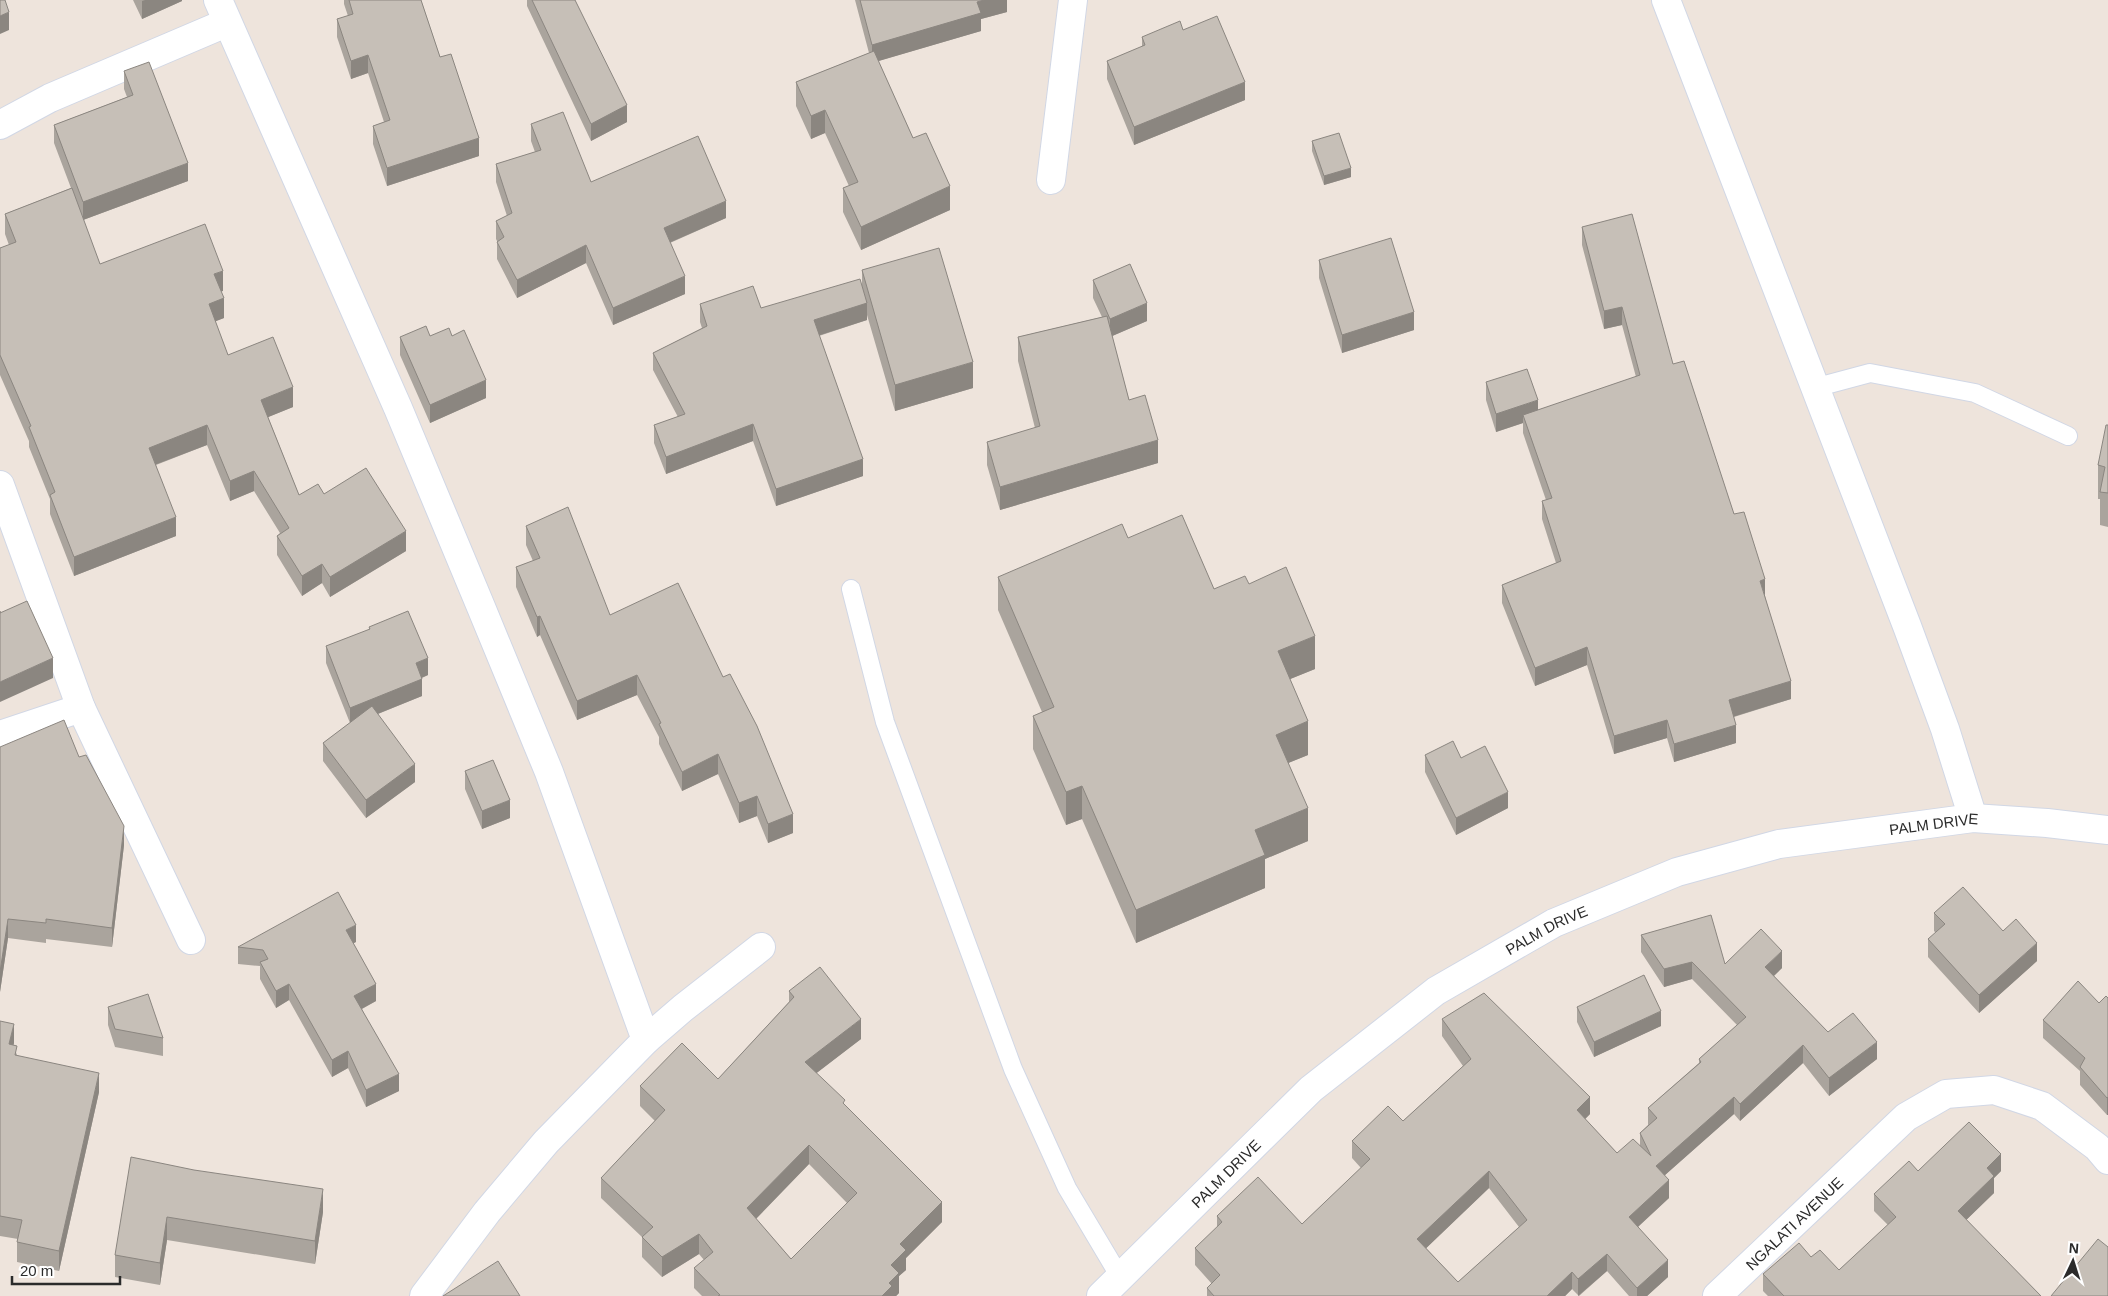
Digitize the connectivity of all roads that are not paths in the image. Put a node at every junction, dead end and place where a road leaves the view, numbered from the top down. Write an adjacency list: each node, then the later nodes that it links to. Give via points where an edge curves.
1 (1073, 0): 5 (street)
2 (1666, 0): 6 (street)
3 (222, 11): 4 (street); 16 (street, via 398,408 481,606 549,772)
4 (0, 125)
5 (1051, 180)
6 (1814, 388): 7 (lane, via 1870,373 1975,393); 12 (street, via 1908,626)
7 (2068, 436)
8 (0, 485): 10 (street)
9 (851, 589): 18 (lane, via 885,722 1013,1069)
10 (81, 708): 11 (street); 14 (street)
11 (0, 735)
12 (1973, 818): 13 (street, PALM DRIVE); 18 (street, PALM DRIVE, via 1779,844 1677,872 1554,923 1436,991 1311,1089)
13 (2108, 830)
14 (191, 940)
15 (761, 947): 16 (street)
16 (646, 1040): 19 (street, via 546,1142 487,1212)
17 (2108, 1160): 20 (street, NGALATI AVENUE, via 2097,1147 2042,1106 1994,1090 1946,1094 1906,1117)
18 (1110, 1287)
19 (424, 1296)
20 (1717, 1296)

